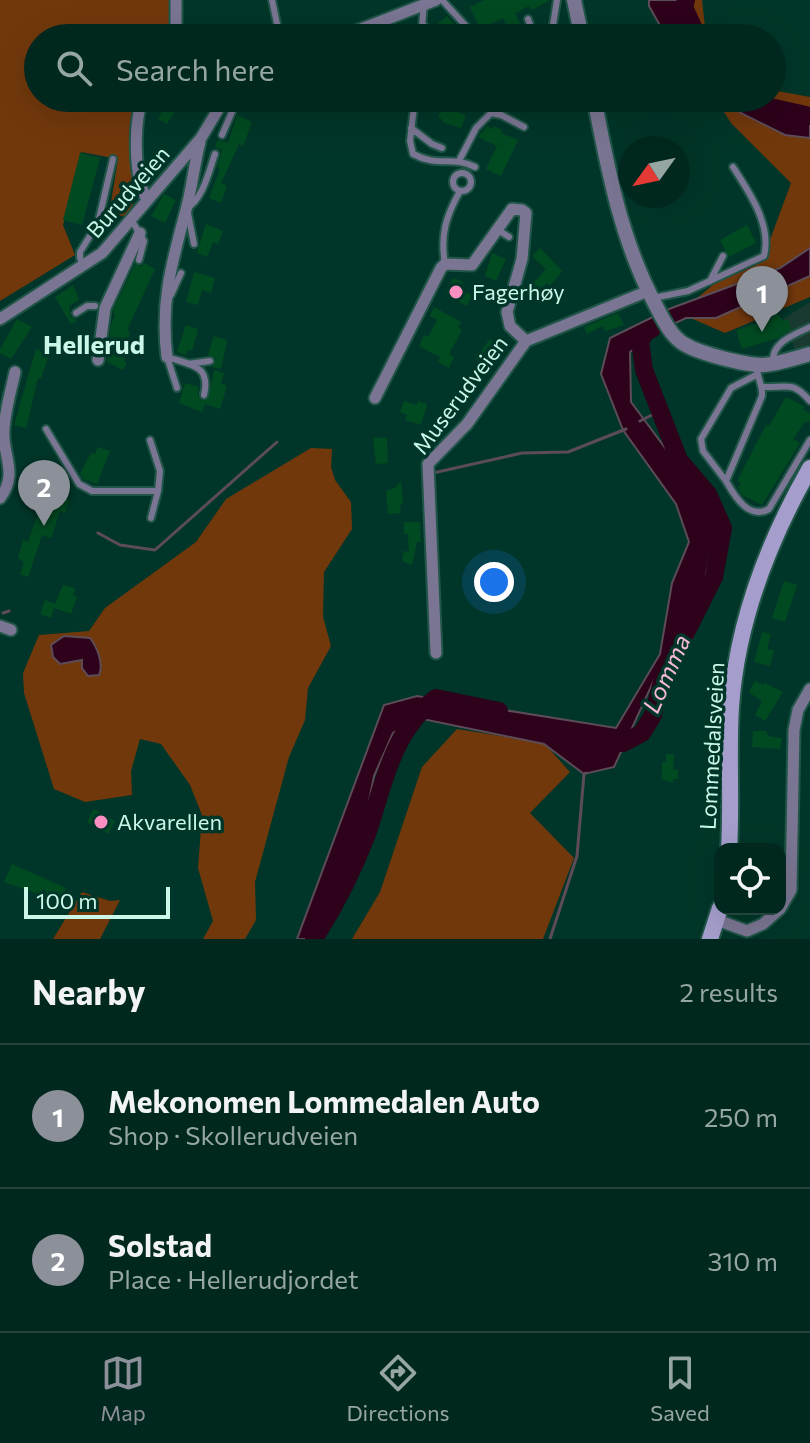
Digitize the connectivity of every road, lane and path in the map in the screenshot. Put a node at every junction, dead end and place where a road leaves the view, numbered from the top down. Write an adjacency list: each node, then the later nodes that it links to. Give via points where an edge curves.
1 (176, 0): 8 (street)
2 (272, 0): 9 (lane)
3 (442, 0): 12 (lane)
4 (557, 0): 14 (lane)
5 (574, 0): 15 (street)
6 (423, 3): 10 (street); 11 (lane)
7 (528, 19): 13 (lane)
8 (176, 24)
9 (277, 24)
10 (372, 24)
11 (423, 24)
12 (464, 24)
13 (530, 24)
14 (553, 24)
15 (579, 24)
16 (138, 112): 35 (street, via 139,178)
17 (217, 112): 25 (street, Burudveien)
18 (232, 112): 24 (lane)
19 (413, 112): 23 (lane)
20 (597, 112): 48 (street, via 622,227)
21 (491, 113): 22 (lane); 28 (lane, via 476,128)
22 (524, 127)
23 (411, 128): 29 (lane, via 413,154); 29 (lane, via 439,146)
24 (222, 135)
25 (201, 138): 35 (street, Burudveien); 36 (street, Burudveien)
26 (215, 154): 36 (lane, via 201,190)
27 (113, 159): 44 (lane, via 98,223 80,252)
28 (460, 159): 30 (lane); 31 (lane)
29 (429, 161): 30 (lane)
30 (447, 163): 33 (lane)
31 (475, 167)
32 (733, 167): 46 (lane, via 752,198 767,246 764,256)
33 (455, 176): 34 (lane); 34 (lane, via 464,173 471,178 469,189)
34 (460, 191): 43 (lane, via 442,236)
35 (147, 199): 37 (street, Burudveien)
36 (187, 208): 40 (lane); 47 (street, Burudveien)
37 (136, 226): 42 (lane, via 144,245); 44 (street, Burudveien); 56 (street, via 105,308)
38 (498, 230): 39 (lane); 43 (street, via 472,265); 53 (street, via 512,209 526,213 522,259 507,312 510,326)
39 (509, 237)
40 (194, 244)
41 (723, 256): 46 (lane)
42 (139, 260)
43 (445, 264): 65 (street)
44 (84, 266): 51 (street, Burudveien)
45 (181, 273): 47 (lane)
46 (709, 282): 48 (lane)
47 (166, 297): 55 (street, Burudveien)
48 (653, 299): 53 (street, Muserudveien); 60 (street, via 683,344)
49 (95, 306): 50 (lane)
50 (76, 313)
51 (0, 319)
52 (810, 327): 58 (lane, via 777,346)
53 (526, 341): 75 (street, Muserudveien, via 467,424 428,464)
54 (810, 354): 58 (street)
55 (167, 357): 59 (lane); 63 (lane)
56 (98, 360)
57 (210, 361): 59 (lane)
58 (773, 363): 60 (street)
59 (188, 364): 64 (lane, via 204,374)
60 (757, 370): 62 (lane); 71 (lane, via 731,388 701,439 703,451)
61 (15, 372): 73 (street, via 3,433 9,476)
62 (762, 387): 66 (lane, via 795,387); 71 (lane)
63 (177, 388)
64 (204, 395)
65 (375, 398)
66 (810, 401)
67 (46, 429): 72 (lane, via 79,484 92,491)
68 (150, 440): 72 (lane, via 160,471)
69 (810, 440): 71 (lane, via 764,512 747,508)
70 (810, 468): 79 (main road, Lommedalsveien, via 769,548 740,642 731,709)
71 (726, 481)
72 (158, 491): 74 (lane)
73 (0, 498)
74 (151, 518)
75 (436, 653)
76 (810, 689): 77 (street)
77 (796, 719): 78 (street); 80 (street, via 791,890)
78 (810, 722)
79 (729, 843)
80 (786, 899)
81 (719, 915): 84 (main road)
82 (720, 915): 83 (street, via 747,931)
83 (773, 915)
84 (710, 939)

